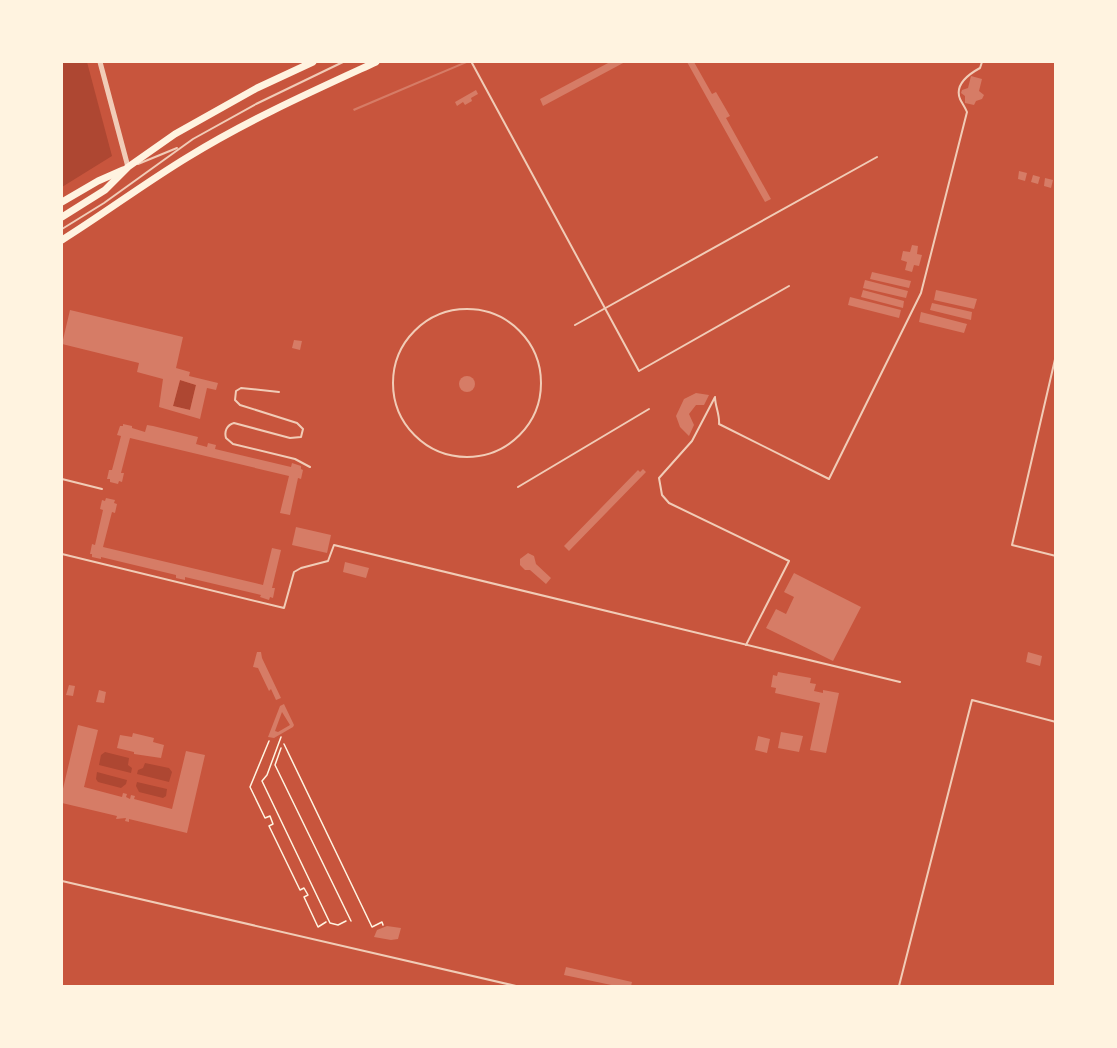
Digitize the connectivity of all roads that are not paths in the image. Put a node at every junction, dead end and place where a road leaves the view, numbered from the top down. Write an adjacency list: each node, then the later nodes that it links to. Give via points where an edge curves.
1 (100, 62): 9 (street)
2 (313, 62): 9 (main road, via 191,124)
3 (343, 62): 7 (lane)
4 (376, 62): 13 (main road, via 293,100 189,157)
5 (982, 62): 27 (lane, via 958,91 967,112 921,292 829,479 719,424 715,397 692,441 659,478 662,495 669,503 789,561)
6 (472, 63): 15 (lane)
7 (182, 146): 9 (lane); 12 (lane)
8 (878, 157): 15 (lane)
9 (128, 167): 10 (main road); 11 (main road, via 105,190)
10 (62, 202)
11 (62, 217)
12 (62, 229)
13 (62, 240)
14 (789, 286): 15 (lane, via 639,371)
15 (605, 308): 16 (lane)
16 (575, 325)
17 (1056, 355): 26 (lane, via 1012,545)
18 (393, 391): 18 (lane, via 399,354 413,331 435,316 457,309 489,312 507,321 532,348 541,384 529,422 517,436 502,447 473,456 454,455 416,436 404,420)
19 (279, 392): 21 (lane, via 241,388 235,397 240,405 300,425 304,430 301,437 290,438 234,423 226,430 226,438 233,444)
20 (649, 409): 23 (lane)
21 (310, 466)
22 (62, 479): 24 (lane)
23 (518, 487)
24 (102, 489)
25 (62, 554): 27 (lane, via 284,608 294,572 328,561 334,545)
26 (1056, 556)
27 (746, 645): 28 (lane)
28 (900, 682)
29 (1056, 722): 32 (lane, via 972,700)
30 (62, 881): 31 (lane)
31 (516, 987)
32 (899, 987)

